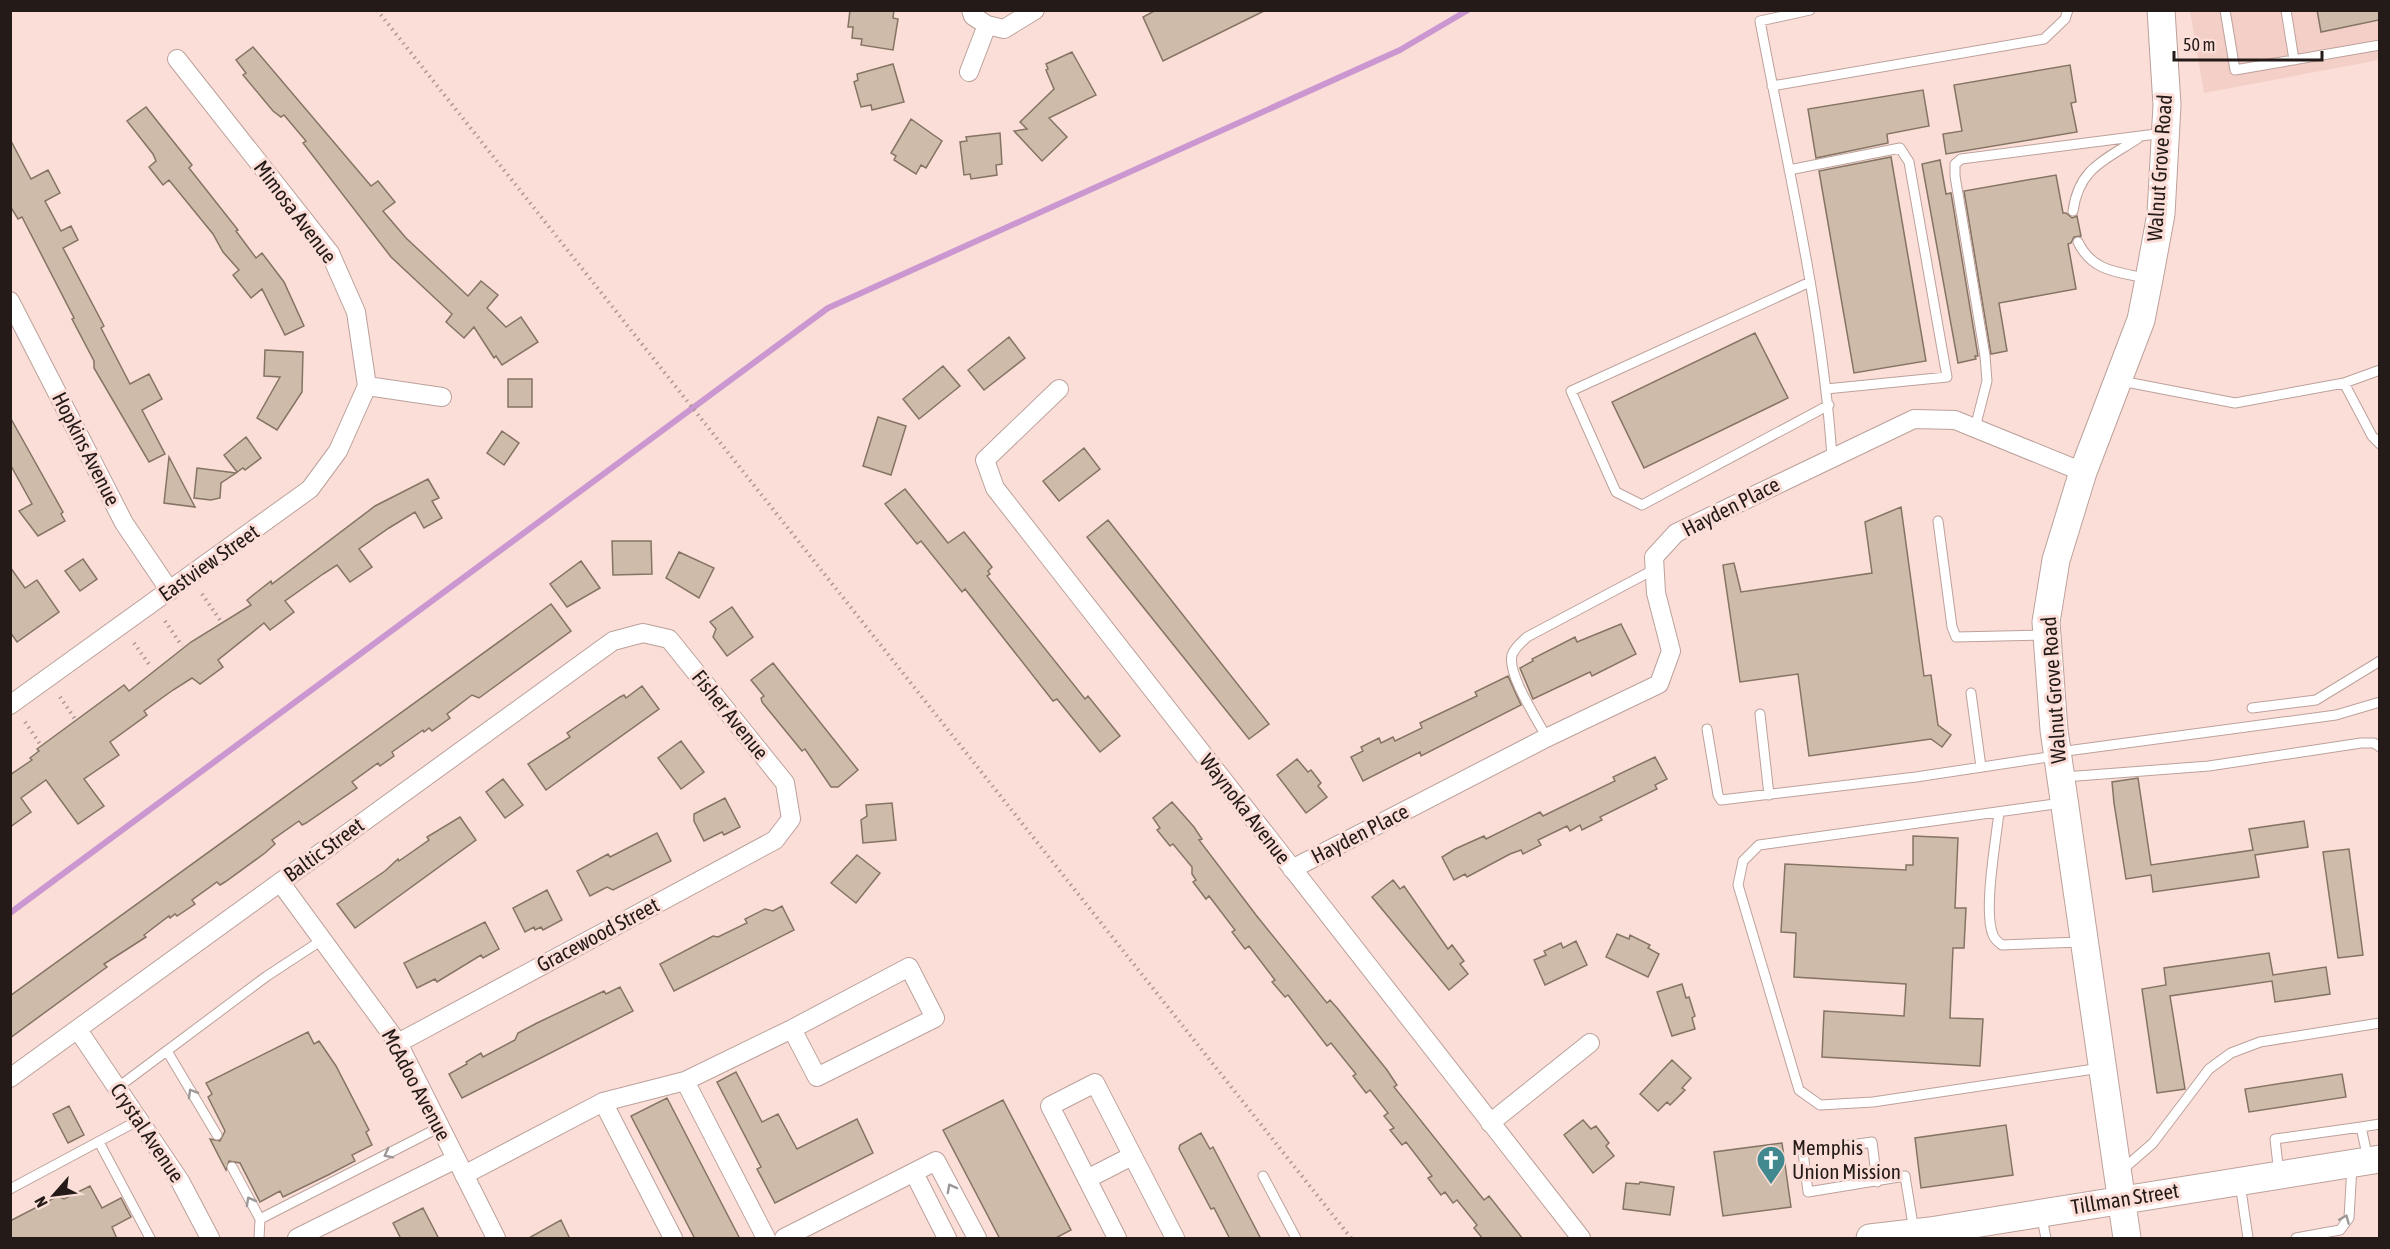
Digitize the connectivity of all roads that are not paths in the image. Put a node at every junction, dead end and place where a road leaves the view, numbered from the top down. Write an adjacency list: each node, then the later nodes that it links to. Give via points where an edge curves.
1 (971, 10): 8 (street, via 973,16)
2 (1035, 10): 8 (street, via 1004,29)
3 (1810, 10): 13 (lane, via 1760,21)
4 (2068, 10): 13 (lane, via 2065,19 2044,39)
5 (2161, 10): 14 (main road, Walnut Grove Road, via 2167,105)
6 (2225, 10): 11 (lane, via 2235,70)
7 (2286, 10): 11 (lane)
8 (987, 25): 12 (street)
9 (2379, 45): 11 (lane)
10 (177, 59): 24 (street, Mimosa Avenue, via 330,253 356,312)
11 (2294, 60)
12 (969, 72)
13 (1772, 86): 15 (lane)
14 (2154, 134): 16 (lane, via 2089,170 2076,190); 18 (main road, Walnut Grove Road, via 2161,214); 29 (lane, via 1961,159 1955,164 1987,381)
15 (1789, 170): 19 (lane); 25 (lane, via 1900,148 1909,162 1947,377)
16 (2073, 211)
17 (2078, 242): 18 (lane, via 2085,257 2104,269)
18 (2149, 279): 22 (main road, Walnut Grove Road, via 2141,320)
19 (1810, 282): 25 (lane); 28 (lane, via 1571,391 1616,492 1642,505)
20 (10, 302): 35 (street, Hopkins Avenue, via 124,523)
21 (2379, 370): 23 (lane)
22 (2119, 380): 23 (lane, via 2235,403); 32 (main road, Walnut Grove Road)
23 (2344, 383): 30 (lane)
24 (367, 386): 27 (street); 35 (street, Eastview Street, via 338,451 310,489)
25 (1826, 388): 28 (lane)
26 (1059, 390): 52 (street, Waynoka Avenue, via 985,460 995,488)
27 (442, 397)
28 (1829, 405): 31 (lane)
29 (1975, 428): 31 (street, Hayden Place, via 1955,420 1914,418); 32 (street, Hayden Place)
30 (2379, 444)
31 (1832, 457): 34 (street, Hayden Place, via 1676,533 1654,556)
32 (2083, 472): 37 (main road, Walnut Grove Road, via 2056,560)
33 (1938, 521): 37 (lane, via 1956,638)
34 (1655, 569): 45 (street, Hayden Place, via 1656,593 1671,651 1659,684); 45 (lane, via 1527,637 1515,648 1512,671)
35 (170, 591): 41 (street, Eastview Street)
36 (643, 633): 51 (street, Fisher Avenue, via 669,639 785,783); 53 (street, Baltic Street, via 613,641)
37 (2047, 635): 48 (main road, Walnut Grove Road)
38 (2379, 661): 42 (lane, via 2316,700)
39 (1971, 693): 47 (lane)
40 (2379, 702): 48 (lane, via 2336,715)
41 (10, 705)
42 (2252, 708)
43 (1760, 714): 49 (lane)
44 (1707, 729): 49 (lane, via 1721,800)
45 (1547, 738): 52 (street, Hayden Place)
46 (2379, 747): 48 (lane, via 2361,743 2209,766)
47 (1982, 767): 48 (lane); 49 (lane)
48 (2060, 772): 50 (lane); 55 (main road, Walnut Grove Road)
49 (1769, 795)
50 (1999, 812): 55 (lane, via 1989,922 1996,940 2002,945); 62 (lane, via 1759,845 1743,861 1737,885 1799,1090 1820,1105 1873,1102)
51 (791, 819): 59 (street, Gracewood Street, via 775,840)
52 (1292, 869): 68 (street, Waynoka Avenue)
53 (280, 882): 54 (street, McAdoo Avenue); 58 (street, Baltic Street)
54 (322, 940): 59 (street, McAdoo Avenue); 61 (lane)
55 (2084, 942): 62 (main road, Walnut Grove Road)
56 (2379, 1023): 84 (lane, via 2260,1042 2231,1053 2209,1069)
57 (792, 1029): 57 (street, via 817,1077 935,1018 909,967); 64 (street)
58 (78, 1030): 63 (street, Baltic Street); 65 (street, Crystal Avenue)
59 (398, 1043): 70 (street, McAdoo Avenue)
60 (1590, 1043): 68 (street)
61 (167, 1051): 65 (lane); 72 (lane, one-way to 61)
62 (2102, 1068): 84 (main road, Walnut Grove Road)
63 (10, 1078)
64 (685, 1081): 66 (street); 96 (street)
65 (117, 1088): 67 (street, Crystal Avenue)
66 (603, 1102): 77 (street); 95 (street)
67 (139, 1120): 73 (lane); 91 (street, Crystal Avenue, via 180,1181)
68 (1490, 1123): 103 (street, Waynoka Avenue)
69 (2379, 1124): 71 (lane)
70 (440, 1127): 77 (street, McAdoo Avenue); 87 (lane, one-way to 87)
71 (2361, 1127): 75 (lane); 79 (lane, via 2275,1139)
72 (217, 1135)
73 (99, 1142): 85 (lane); 90 (lane)
74 (1132, 1156): 81 (street); 81 (street, via 1095,1083 1050,1106); 101 (street)
75 (2367, 1161): 79 (main road, Tillman Street); 108 (lane, one-way to 75, via 2340,1230 2349,1218)
76 (232, 1167): 87 (lane, one-way to 76)
77 (460, 1167): 93 (street); 94 (street, McAdoo Avenue)
78 (914, 1173): 97 (street); 98 (street); 99 (street, one-way to 78, via 936,1161)
79 (2279, 1174): 82 (main road, Tillman Street)
80 (1263, 1176): 102 (lane)
81 (1087, 1179): 100 (street)
82 (2240, 1181): 84 (main road, Tillman Street); 107 (lane)
83 (1877, 1182): 83 (lane, via 1808,1192 1803,1152 1872,1142); 89 (lane, via 1905,1176)
84 (2118, 1187): 86 (main road, Tillman Street); 106 (main road, Walnut Grove Road)
85 (10, 1189)
86 (2041, 1212): 88 (main road, Tillman Street); 105 (lane)
87 (260, 1219): 92 (lane)
88 (1972, 1231): 89 (main road, Tillman Street)
89 (1925, 1234): 104 (main road, Tillman Street)
90 (150, 1239)
91 (210, 1239)
92 (259, 1239)
93 (297, 1239)
94 (496, 1239)
95 (673, 1239)
96 (766, 1239)
97 (784, 1239)
98 (947, 1239)
99 (977, 1239)
100 (1117, 1239)
101 (1175, 1239)
102 (1296, 1239)
103 (1581, 1239)
104 (1870, 1239)
105 (2046, 1239)
106 (2127, 1239)
107 (2248, 1239)
108 (2296, 1239)

